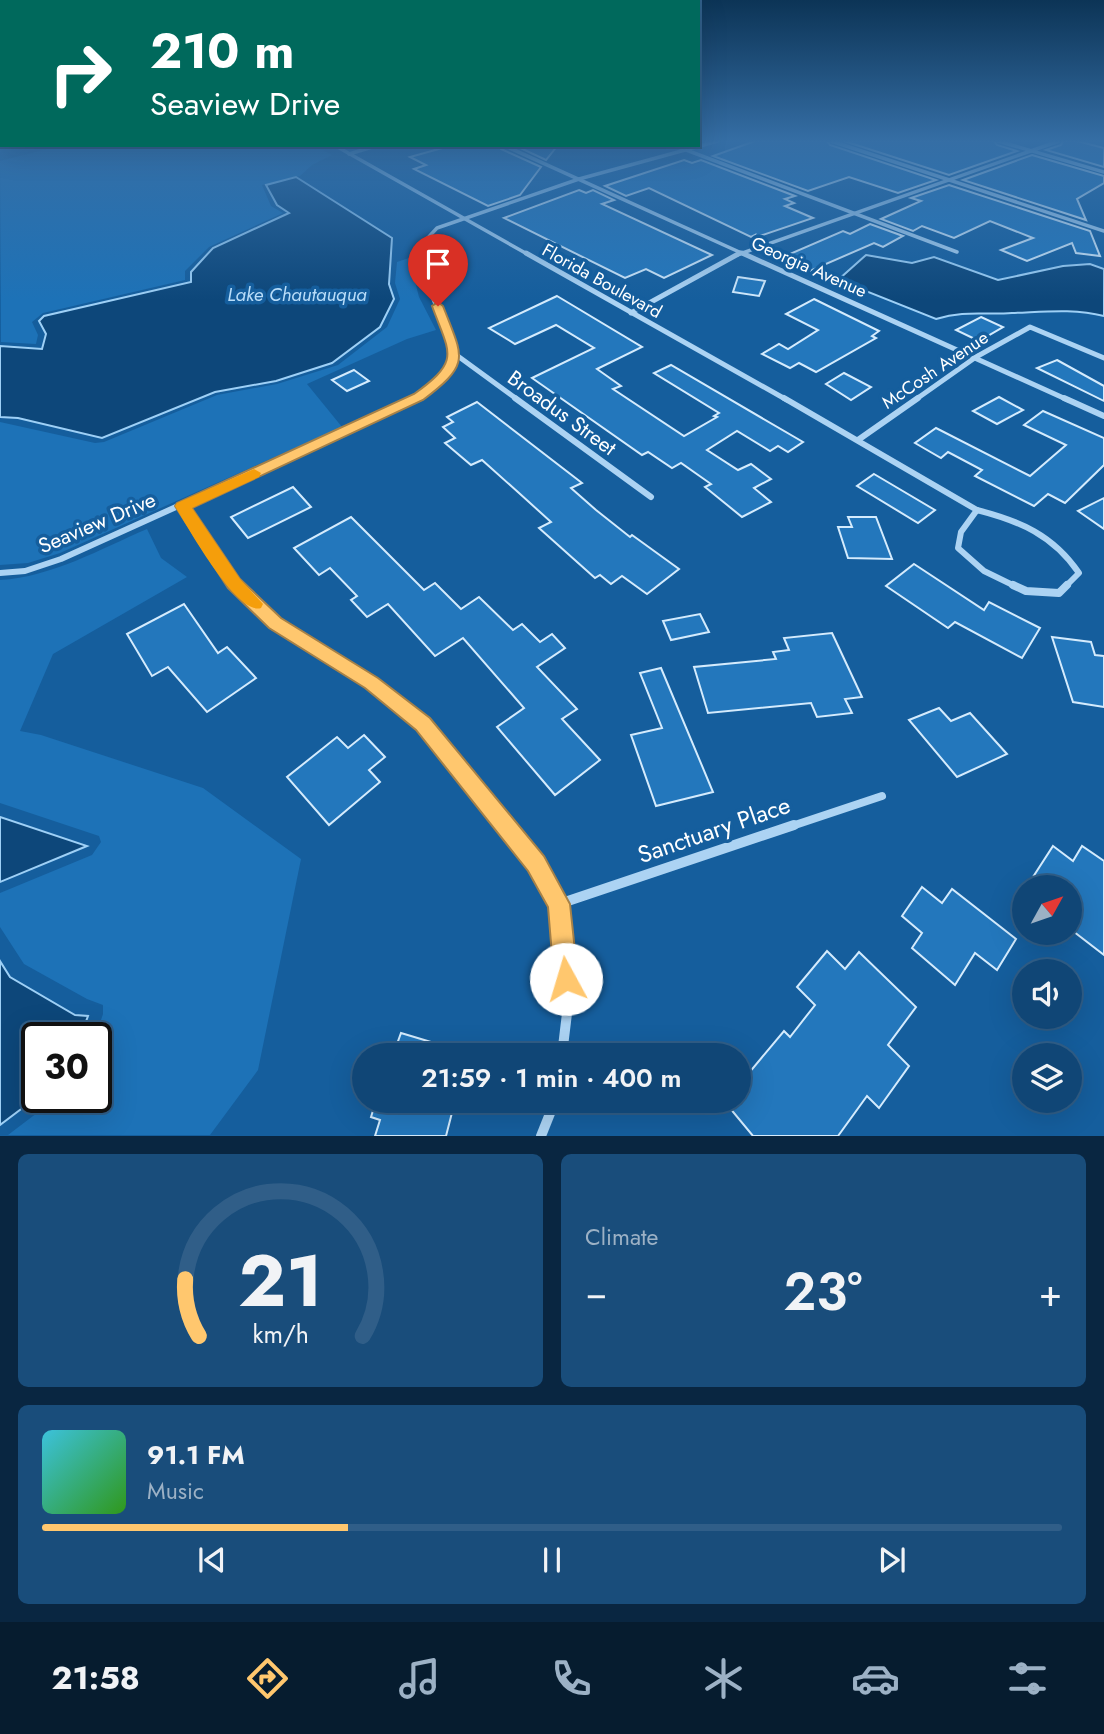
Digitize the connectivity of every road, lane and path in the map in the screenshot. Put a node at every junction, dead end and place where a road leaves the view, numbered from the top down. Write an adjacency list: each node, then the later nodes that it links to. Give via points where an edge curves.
1 (419, 194): 8 (street, Florida Boulevard)
2 (535, 194): 8 (street)
3 (613, 194): 10 (street, Georgia Avenue)
4 (804, 194): 7 (street)
5 (909, 194): 7 (street)
6 (992, 194): 9 (street)
7 (855, 213): 10 (street); 11 (street)
8 (463, 219): 12 (street, Florida Boulevard); 13 (street, via 427,236 419,260)
9 (1104, 231)
10 (742, 252): 12 (street); 14 (street, Georgia Avenue)
11 (957, 252)
12 (631, 313): 17 (street, Florida Boulevard)
13 (455, 354): 18 (street, Broadus Street); 19 (street, Seaview Drive, via 452,368 419,397)
14 (976, 357): 15 (street, McCosh Avenue, via 1030,327); 16 (street, Georgia Avenue); 17 (street, McCosh Avenue)
15 (1104, 358)
16 (1104, 416)
17 (858, 440): 20 (street, Florida Boulevard)
18 (650, 497)
19 (183, 506): 21 (street, Seaview Drive, via 61,559 25,571); 23 (street, via 234,584 275,623 372,683 423,724 536,864)
20 (977, 510): 20 (street, Florida Boulevard, via 1021,522 1052,540 1068,554 1079,573 1059,593 1026,591 984,571 958,548 961,532)
21 (0, 573)
22 (882, 796): 23 (street, Sanctuary Place)
23 (559, 904): 24 (street, via 568,1004)
24 (563, 1043)
25 (550, 1113): 26 (street)
26 (541, 1136)

